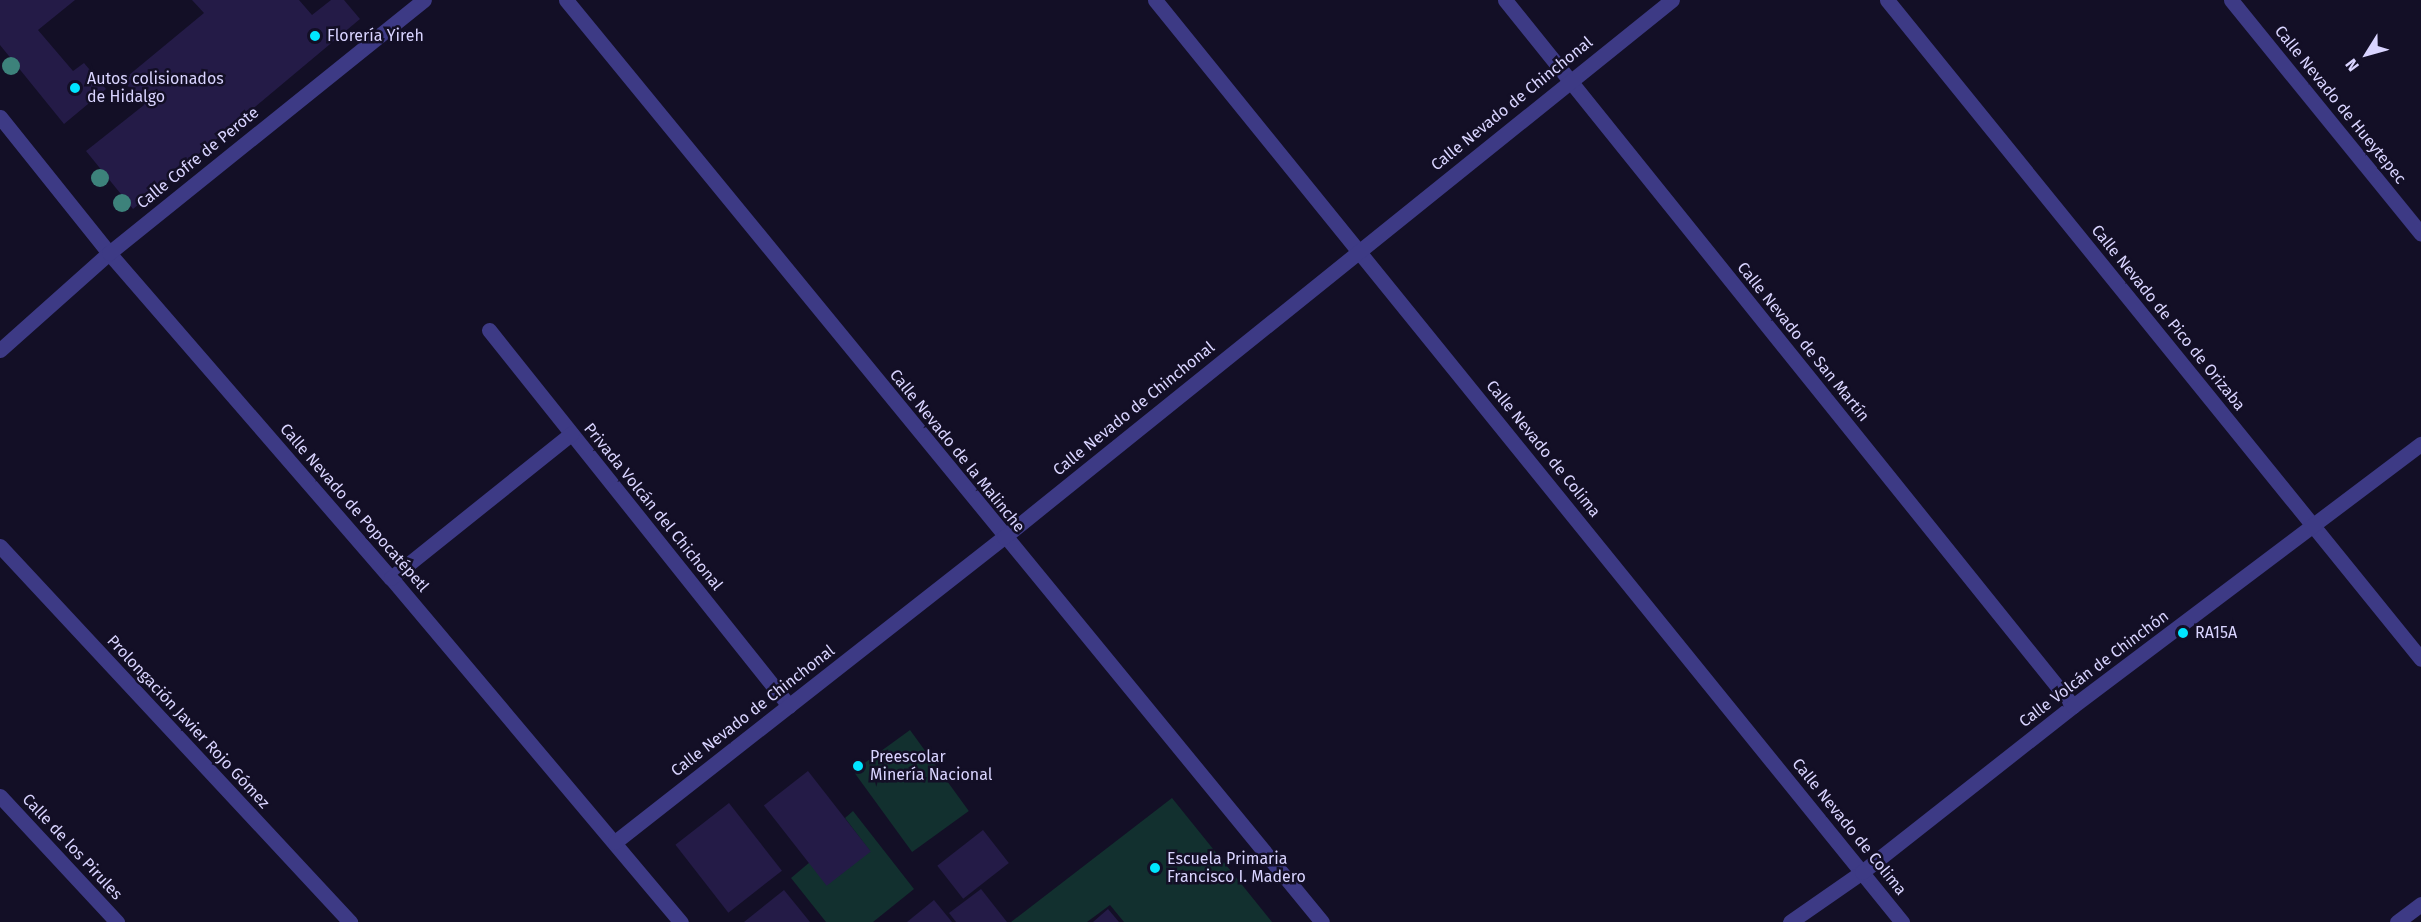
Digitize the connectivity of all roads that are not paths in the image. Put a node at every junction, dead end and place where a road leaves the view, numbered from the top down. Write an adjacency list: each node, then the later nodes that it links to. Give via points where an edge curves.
1 (424, 0): 12 (street, Calle Cofre de Perote)
2 (566, 0): 18 (street, Calle Nevado de la Malinche)
3 (1155, 0): 11 (street, Calle Nevado de Colima)
4 (1504, 0): 8 (street, Calle Nevado de San Martín)
5 (1672, 0): 8 (street, Calle Nevado de Chinchonal)
6 (1887, 0): 17 (street, Calle Nevado de Pico de Orizaba)
7 (2231, 0): 10 (street, Calle Nevado de Hueytepec)
8 (1570, 81): 11 (street, Calle Nevado de Chinchonal); 23 (street, Calle Nevado de San Martín)
9 (0, 117): 12 (street, Calle Nevado de Popocatépetl)
10 (2421, 234)
11 (1359, 249): 18 (street, Calle Nevado de Chinchonal); 26 (street, Calle Nevado de Colima)
12 (109, 253): 14 (street, Calle Cofre de Perote); 20 (street, Calle Nevado de Popocatépetl)
13 (489, 330): 15 (street, Privada Volcán del Chichonal)
14 (0, 350)
15 (571, 435): 20 (street); 22 (street, Privada Volcán del Chichonal)
16 (2421, 444): 17 (street, Calle Volcán de Chinchón)
17 (2314, 525): 21 (street, Calle Nevado de Pico de Orizaba); 23 (street, Calle Volcán de Chinchón)
18 (1004, 537): 22 (street, Calle Nevado de Chinchonal); 31 (street, Calle Nevado de la Malinche)
19 (0, 546): 29 (street, Prolongación Javier Rojo Gómez)
20 (391, 578): 25 (street, Calle Nevado de Popocatépetl)
21 (2421, 659)
22 (789, 706): 25 (street, Calle Nevado de Chinchonal)
23 (2073, 706): 26 (street, Calle Volcán de Chinchón)
24 (0, 796): 28 (street, Calle de los Pirules)
25 (615, 842): 30 (street, Calle Nevado de Popocatépetl)
26 (1862, 872): 32 (street, Calle Volcán de Chinchón); 33 (street, Calle Nevado de Colima)
27 (2421, 904): 34 (street)
28 (117, 922)
29 (350, 922)
30 (681, 922)
31 (1322, 922)
32 (1790, 922)
33 (1902, 922)
34 (2397, 922)

